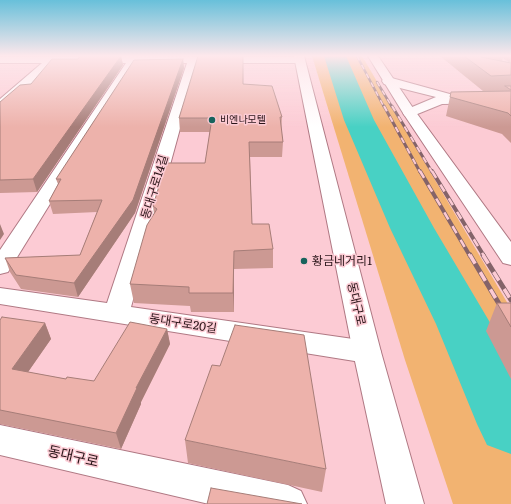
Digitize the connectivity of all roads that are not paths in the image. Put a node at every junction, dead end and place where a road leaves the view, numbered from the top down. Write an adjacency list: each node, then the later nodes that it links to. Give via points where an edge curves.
1 (30, 80): 8 (street)
2 (120, 80): 11 (street)
3 (188, 80): 13 (street, 동대구로14길)
4 (304, 80): 14 (street, 동대구로)
5 (388, 81): 6 (street, via 429,93); 9 (street)
6 (464, 99): 7 (street); 9 (street, via 440,100)
7 (511, 99)
8 (0, 106)
9 (410, 113): 10 (street)
10 (511, 258)
11 (0, 267)
12 (0, 296): 13 (street, 동대구로20길)
13 (116, 314): 14 (street, 동대구로20길)
14 (367, 352): 17 (street, 동대구로)
15 (0, 440): 16 (street, 동대구로)
16 (288, 504)
17 (405, 504)

